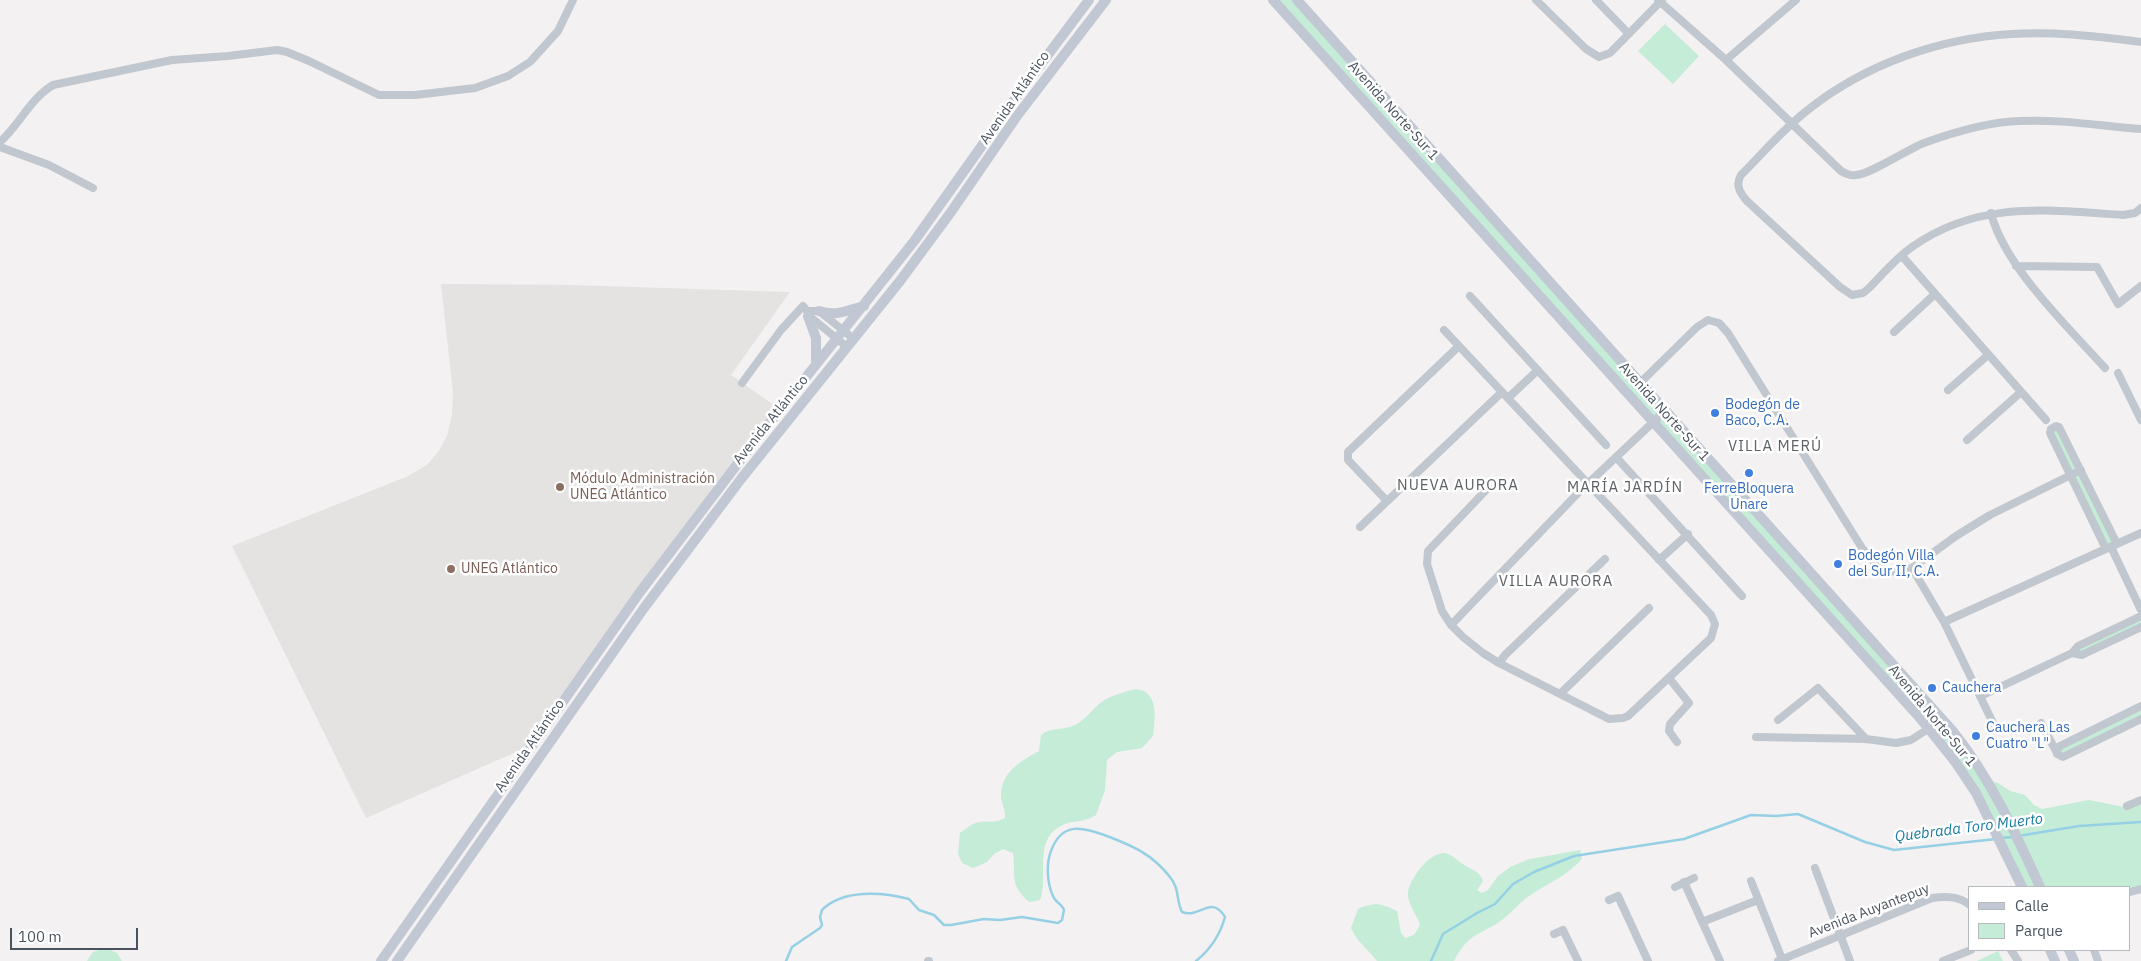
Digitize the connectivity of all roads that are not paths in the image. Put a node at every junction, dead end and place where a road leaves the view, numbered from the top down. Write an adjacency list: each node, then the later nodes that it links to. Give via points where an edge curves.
1 (573, 0): 15 (street, via 558,31 540,52 519,70 484,87 415,95 379,95 309,61 277,50 172,60 53,84 38,95)
2 (1089, 0): 25 (main road, Avenida Atlántico)
3 (1106, 0): 31 (main road, Avenida Atlántico, via 1017,116 926,246)
4 (1273, 0): 46 (main road, Avenida Norte-Sur 1)
5 (1297, 0): 39 (main road, Avenida Norte-Sur 1)
6 (1536, 0): 10 (street, via 1586,49 1599,57 1610,53)
7 (1596, 0): 10 (street)
8 (1660, 0): 10 (street); 12 (street)
9 (1796, 0): 12 (street)
10 (1629, 34)
11 (2141, 42): 13 (street, via 2026,33 1943,45 1896,60 1854,80 1823,98)
12 (1726, 60): 13 (street)
13 (1791, 124): 14 (street, via 1841,171 1857,176 1923,144 2003,122 2047,121); 20 (street, via 1741,175 1738,184 1743,196 1840,287 1852,294 1863,293)
14 (2141, 129)
15 (0, 142)
16 (0, 147): 17 (street, via 49,165)
17 (93, 188)
18 (2141, 208): 19 (street, via 2130,215 2035,209)
19 (1991, 213): 20 (street, via 1935,232); 21 (street, via 1996,233)
20 (1902, 256): 23 (street)
21 (2016, 266): 22 (street, via 2097,267 2118,304); 35 (street)
22 (2141, 286)
23 (1935, 294): 29 (street); 33 (street)
24 (1470, 296): 36 (street)
25 (864, 305): 26 (main road, via 843,314); 30 (main road, Avenida Atlántico)
26 (819, 311): 27 (street); 30 (street)
27 (808, 313): 30 (street); 34 (main road, via 816,338); 38 (street, via 803,306)
28 (1444, 330): 32 (street)
29 (1894, 332)
30 (841, 335): 31 (street); 34 (main road, Avenida Atlántico)
31 (850, 343): 104 (main road, Avenida Atlántico, via 741,479 644,608)
32 (1459, 346): 42 (street); 54 (street, via 1348,452 1348,460)
33 (1988, 355): 40 (street); 41 (street)
34 (816, 363): 103 (main road, Avenida Atlántico, via 640,592)
35 (2105, 368)
36 (1538, 370): 42 (street); 48 (street)
37 (2118, 373): 45 (street)
38 (742, 383)
39 (1639, 384): 43 (main road, Avenida Norte-Sur 1); 61 (street, via 1697,327 1708,320 1719,323 1873,561 1879,568 1890,572)
40 (1948, 390)
41 (2021, 392): 44 (street); 47 (street)
42 (1505, 395): 52 (street); 54 (street)
43 (1664, 411): 46 (street); 93 (main road, Avenida Norte-Sur 1, via 1951,729 2007,816)
44 (2046, 420)
45 (2141, 420)
46 (1654, 422): 49 (street); 80 (main road, Avenida Norte-Sur 1)
47 (1967, 440)
48 (1606, 445)
49 (1616, 457): 52 (street); 57 (street)
50 (2081, 470): 51 (street); 51 (street, via 2056,426 2050,433); 58 (street)
51 (2070, 475): 58 (street); 61 (street, via 1990,515)
52 (1588, 484): 60 (street); 67 (street)
53 (1488, 488): 67 (street, via 1426,556 1440,606)
54 (1387, 501): 55 (street)
55 (1360, 527)
56 (2141, 533): 58 (street)
57 (1688, 534): 60 (street); 62 (street)
58 (2111, 547): 64 (street); 66 (street)
59 (1605, 559): 70 (street)
60 (1659, 560): 71 (street, via 1711,615 1715,624 1711,638)
61 (1912, 568): 66 (street)
62 (1742, 596)
63 (1649, 608): 72 (street)
64 (2141, 610)
65 (2141, 616): 69 (street, via 2078,646)
66 (1944, 622): 73 (street)
67 (1450, 625): 70 (street)
68 (2141, 627): 69 (street, via 2082,655)
69 (2072, 653): 73 (street)
70 (1499, 663): 72 (street)
71 (1669, 678): 72 (street, via 1623,718 1609,719); 84 (street, via 1689,703 1670,724 1669,731)
72 (1560, 694)
73 (1981, 696): 81 (street)
74 (2141, 706): 75 (street)
75 (2120, 717): 79 (street); 85 (street, via 2060,746)
76 (2141, 719): 79 (street)
77 (1778, 720): 83 (street, via 1818,688)
78 (2041, 723): 85 (street)
79 (2125, 727): 85 (street, via 2063,758)
80 (1928, 729): 83 (street, via 1905,742); 92 (main road, Avenida Norte-Sur 1, via 1967,778)
81 (1996, 729)
82 (1756, 737): 83 (street)
83 (1866, 739)
84 (1677, 742)
85 (2056, 751)
86 (2141, 800): 87 (street)
87 (2127, 806)
88 (1815, 868): 100 (street)
89 (1694, 878): 91 (street)
90 (1751, 880): 96 (street)
91 (1684, 882): 94 (street); 98 (street)
92 (2022, 886)
93 (2040, 886)
94 (1674, 887)
95 (1609, 900): 106 (street, via 1618,896)
96 (1758, 900): 98 (street); 102 (street)
97 (1968, 904): 100 (street, Avenida Auyantepuy, via 1954,897 1932,898)
98 (1702, 922): 107 (street)
99 (1554, 934): 105 (street, via 1563,930)
100 (1840, 934): 102 (street, Avenida Auyantepuy); 108 (street)
101 (1969, 951): 109 (street)
102 (1780, 960)
103 (381, 961)
104 (397, 961)
105 (1578, 961)
106 (1648, 961)
107 (1720, 961)
108 (1850, 961)
109 (1944, 961)

